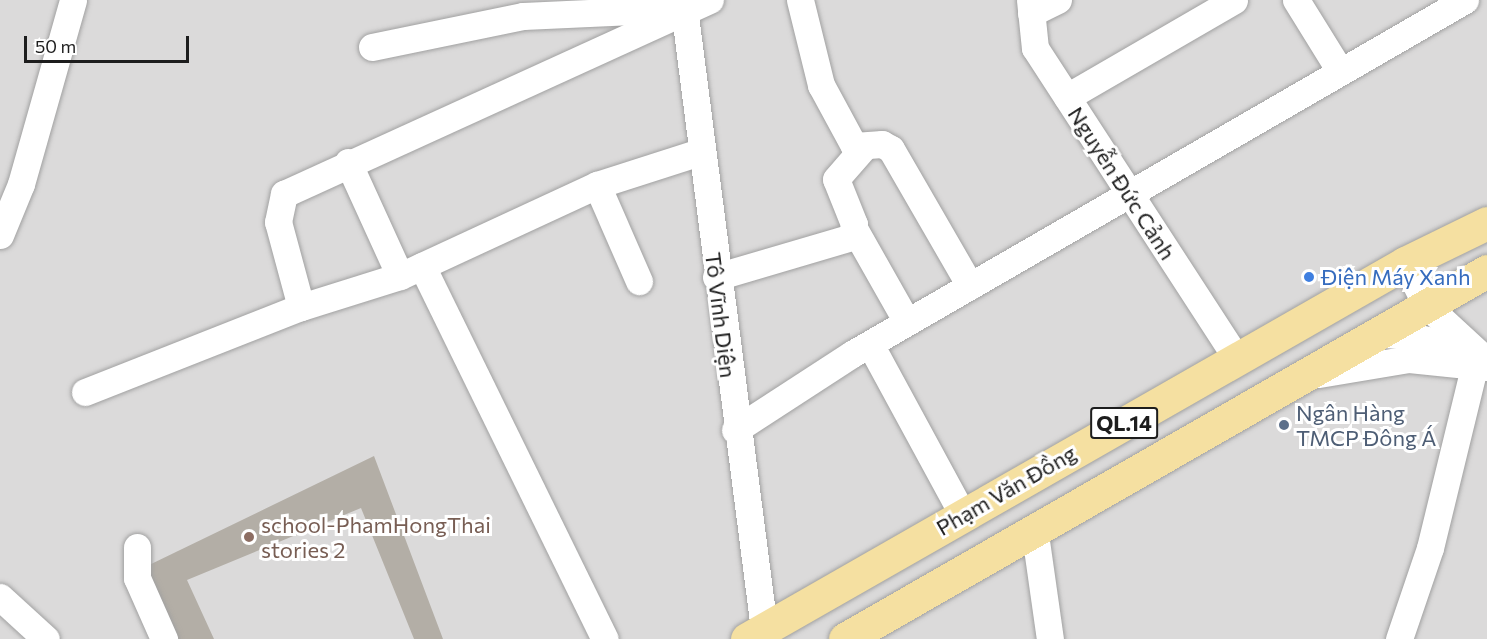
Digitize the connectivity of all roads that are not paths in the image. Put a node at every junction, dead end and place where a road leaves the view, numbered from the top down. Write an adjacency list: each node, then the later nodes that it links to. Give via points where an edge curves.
1 (73, 0): 20 (street, via 21,184)
2 (710, 0): 8 (street)
3 (800, 0): 13 (street, via 821,85 854,146)
4 (1058, 0): 9 (street)
5 (1234, 0): 12 (street)
6 (1296, 0): 11 (street)
7 (1465, 0): 11 (street)
8 (684, 4): 10 (street, via 523,16); 14 (street, Tô Vĩnh Diện); 15 (street)
9 (1031, 7): 12 (street, Nguyễn Đức Cảnh, via 1035,48)
10 (372, 47)
11 (1340, 71): 17 (street)
12 (1067, 97): 17 (street, Nguyễn Đức Cảnh)
13 (862, 149): 19 (street, via 836,180); 26 (street, via 882,144 891,149)
14 (700, 152): 16 (street); 24 (street, Tô Vĩnh Diện)
15 (348, 162): 22 (street); 28 (street, via 298,185 278,207)
16 (597, 185): 22 (street); 25 (street)
17 (1130, 196): 26 (street); 32 (street, Nguyễn Đức Cảnh)
18 (1487, 223): 21 (main road, Phạm Văn Đồng / QL.14)
19 (856, 232): 24 (street, via 848,239); 29 (street)
20 (0, 235)
21 (1405, 263): 27 (street); 32 (main road, Phạm Văn Đồng / QL.14)
22 (411, 271): 28 (street); 44 (street)
23 (1487, 271): 27 (main road, QL.14)
24 (716, 277): 36 (street, Tô Vĩnh Diện)
25 (639, 280)
26 (970, 286): 29 (street)
27 (1426, 305): 30 (main road, QL.14); 33 (street)
28 (301, 307): 35 (street)
29 (908, 322): 31 (street)
30 (1376, 334): 33 (street, via 1408,335); 34 (main road, QL.14)
31 (870, 344): 36 (street); 37 (street)
32 (1236, 358): 37 (main road, Phạm Văn Đồng / QL.14)
33 (1481, 361): 34 (street, via 1409,358); 47 (street, via 1430,548)
34 (1301, 378): 38 (main road, QL.14)
35 (85, 392)
36 (735, 430): 41 (street, Tô Vĩnh Diện)
37 (963, 515): 41 (main road, Phạm Văn Đồng / QL.14)
38 (1035, 534): 45 (main road, QL.14); 46 (street)
39 (137, 547): 43 (street, via 137,578)
40 (0, 597): 42 (street)
41 (760, 636)
42 (46, 639)
43 (164, 639)
44 (605, 639)
45 (845, 639)
46 (1050, 639)
47 (1399, 639)

